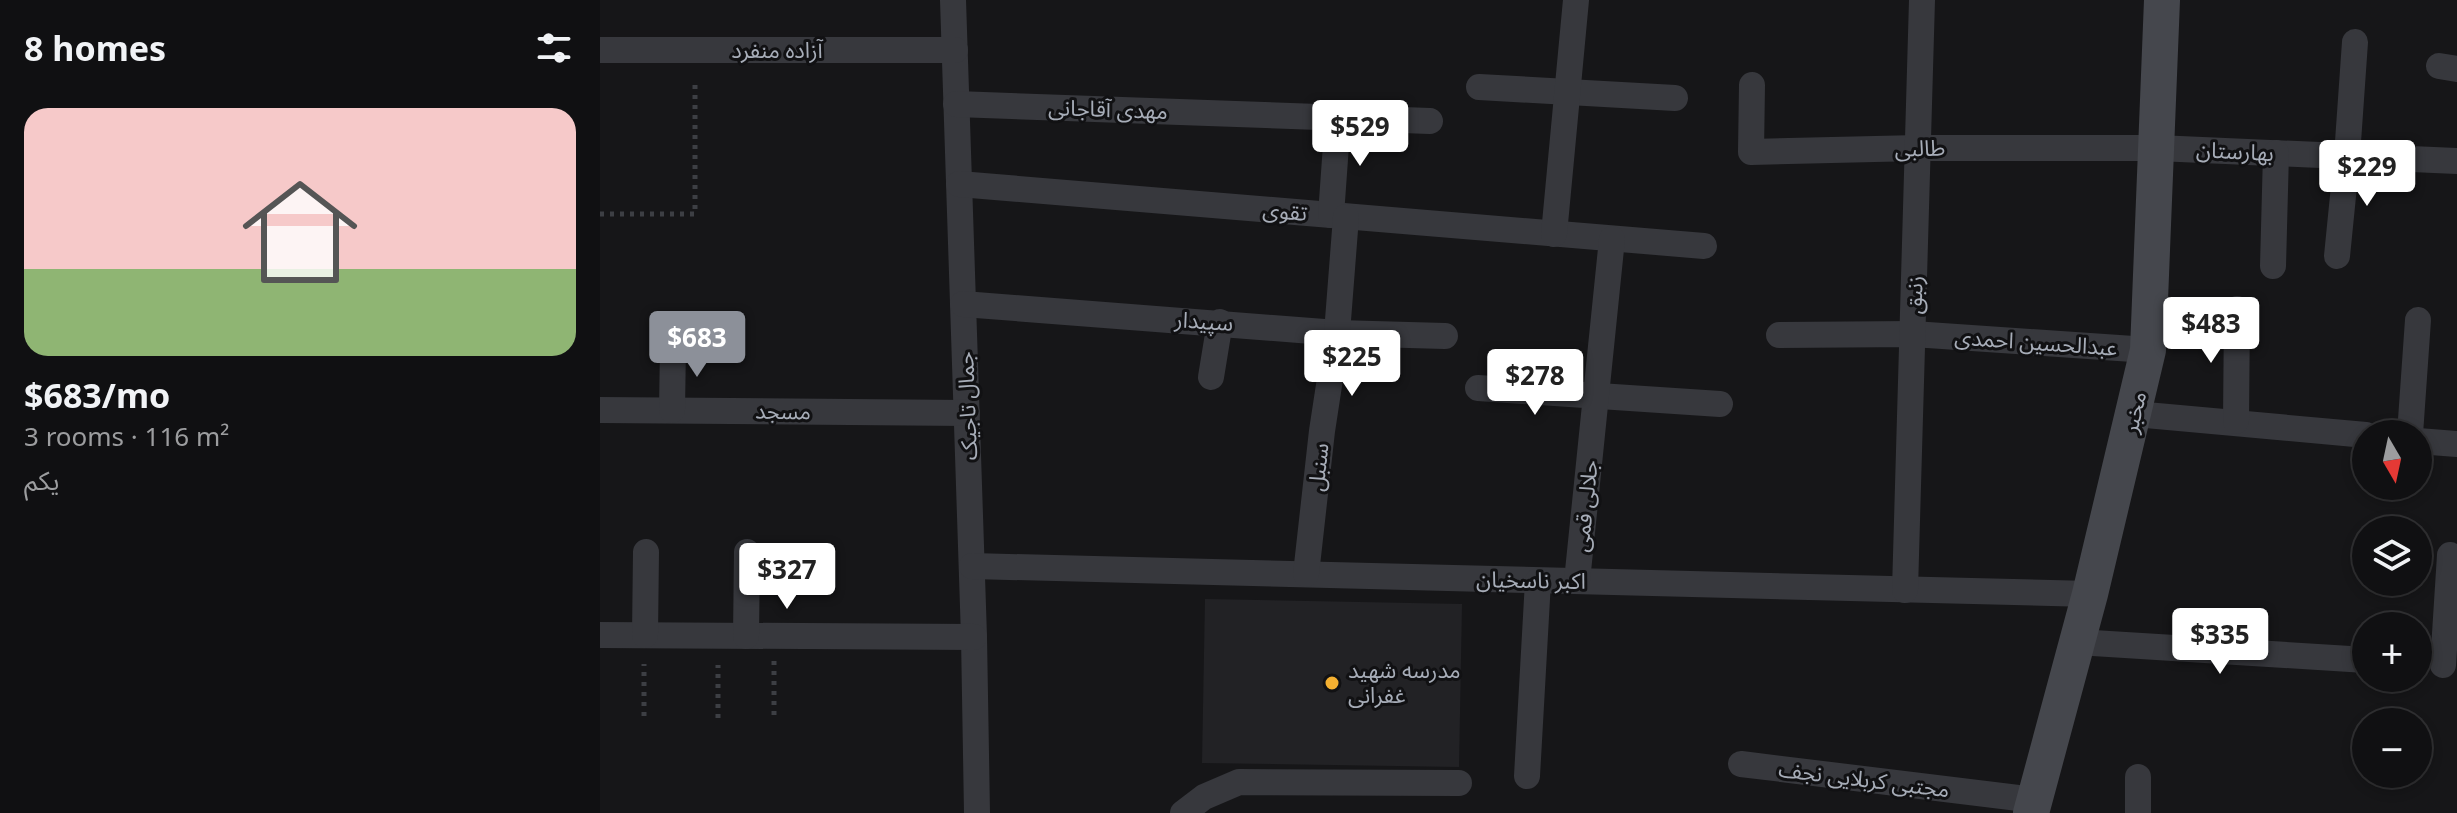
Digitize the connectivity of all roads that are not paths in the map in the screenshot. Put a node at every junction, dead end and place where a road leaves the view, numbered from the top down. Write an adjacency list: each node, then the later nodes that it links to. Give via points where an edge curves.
1 (953, 0): 7 (street, جمال تاجیک)
2 (1576, 0): 10 (street)
3 (1922, 0): 15 (street, زنبق)
4 (2162, 0): 16 (main road, مخبر)
5 (2355, 42): 18 (street)
6 (600, 50): 7 (street, آزاده منفرد)
7 (955, 50): 12 (street, جمال تاجیک)
8 (1752, 85): 15 (street, طالبی, via 1751,152)
9 (1479, 87): 10 (street)
10 (1568, 91): 11 (street); 22 (street)
11 (1675, 98)
12 (956, 104): 13 (street, مهدی آقاجانی); 20 (street, جمال تاجیک)
13 (1338, 117): 14 (street, مهدی آقاجانی); 21 (street, سنبل)
14 (1430, 121)
15 (1918, 148): 16 (street, طالبی); 32 (street, زنبق)
16 (2157, 148): 17 (street, بهارستان); 36 (main road, مخبر)
17 (2276, 153): 18 (street, بهارستان); 26 (street)
18 (2347, 156): 19 (street, بهارستان); 25 (street)
19 (2457, 161)
20 (959, 184): 21 (street, تقوی); 27 (street, جمال تاجیک)
21 (1339, 216): 22 (street, تقوی); 31 (street, سنبل)
22 (1554, 234): 23 (street, تقوی)
23 (1612, 239): 24 (street, تقوی); 39 (street, جلالی قمی)
24 (1704, 246)
25 (2337, 256)
26 (2273, 266)
27 (963, 304): 30 (street, سپیدار); 43 (street, جمال تاجیک)
28 (2237, 309): 46 (street)
29 (2418, 320): 45 (street)
30 (1220, 322): 31 (street, سپیدار); 37 (street)
31 (1337, 333): 34 (street, سپیدار); 54 (street, سنبل)
32 (1913, 334): 33 (street, عبدالحسین احمدی); 36 (street, عبدالحسین احمدی); 57 (street, زنبق)
33 (1779, 335)
34 (1445, 336)
35 (673, 346): 42 (street)
36 (2148, 350): 44 (main road, مخبر)
37 (1211, 377)
38 (1478, 388): 39 (street)
39 (1596, 397): 40 (street); 56 (street, جلالی قمی)
40 (1720, 404)
41 (600, 410): 42 (street, مسجد)
42 (672, 410): 43 (street, مسجد)
43 (967, 413): 53 (street, جمال تاجیک)
44 (2135, 414): 46 (street); 58 (main road, مخبر)
45 (2411, 420)
46 (2236, 421): 47 (street)
47 (2352, 433)
48 (2432, 442): 49 (street)
49 (2457, 444)
50 (646, 552): 60 (street)
51 (747, 552): 61 (street)
52 (2450, 555): 65 (street)
53 (972, 566): 54 (street, اکبر ناسخیان); 62 (street, جمال تاجیک)
54 (1306, 574): 55 (street, اکبر ناسخیان)
55 (1538, 581): 56 (street, اکبر ناسخیان); 67 (street)
56 (1577, 581): 57 (street, اکبر ناسخیان)
57 (1905, 590): 58 (street, اکبر ناسخیان)
58 (2090, 594): 63 (main road, مخبر)
59 (600, 635): 60 (street)
60 (645, 635): 61 (street)
61 (746, 636): 62 (street)
62 (974, 637): 71 (street, جمال تاجیک)
63 (2077, 642): 64 (street); 70 (main road, مخبر)
64 (2352, 659)
65 (2439, 665)
66 (1741, 764): 70 (street, مجتبی کربلایی نجف)
67 (1527, 776)
68 (2138, 777): 73 (street)
69 (1459, 783): 72 (street, via 1239,782)
70 (2033, 806)
71 (977, 813)
72 (1183, 813)
73 (2138, 813)

